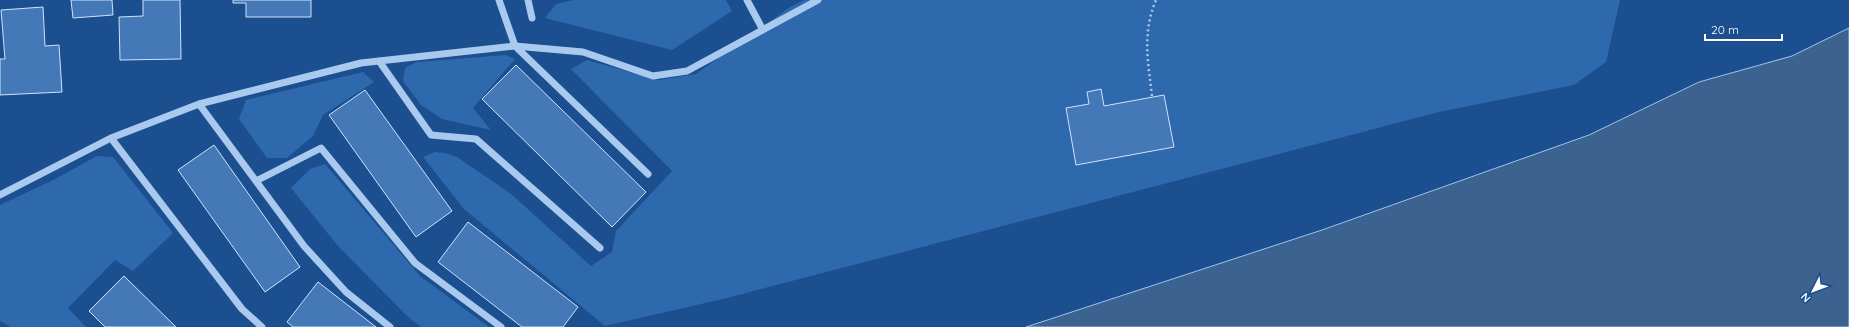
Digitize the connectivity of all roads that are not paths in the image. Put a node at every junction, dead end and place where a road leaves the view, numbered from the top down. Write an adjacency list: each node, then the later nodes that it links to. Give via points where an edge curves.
1 (499, 0): 7 (street)
2 (528, 0): 5 (street)
3 (747, 0): 6 (street)
4 (818, 0): 6 (street)
5 (532, 18)
6 (763, 30): 7 (street, via 687,71 653,76 583,52)
7 (515, 46): 8 (street); 11 (street)
8 (379, 61): 9 (street, via 361,63); 14 (street, via 431,135 476,139)
9 (199, 104): 10 (street); 12 (street)
10 (111, 138): 13 (street); 15 (street, via 242,308)
11 (648, 174)
12 (256, 181): 16 (street, via 304,246 346,292); 17 (street, via 322,148 415,263)
13 (0, 195)
14 (600, 248)
15 (262, 327)
16 (390, 327)
17 (501, 327)

